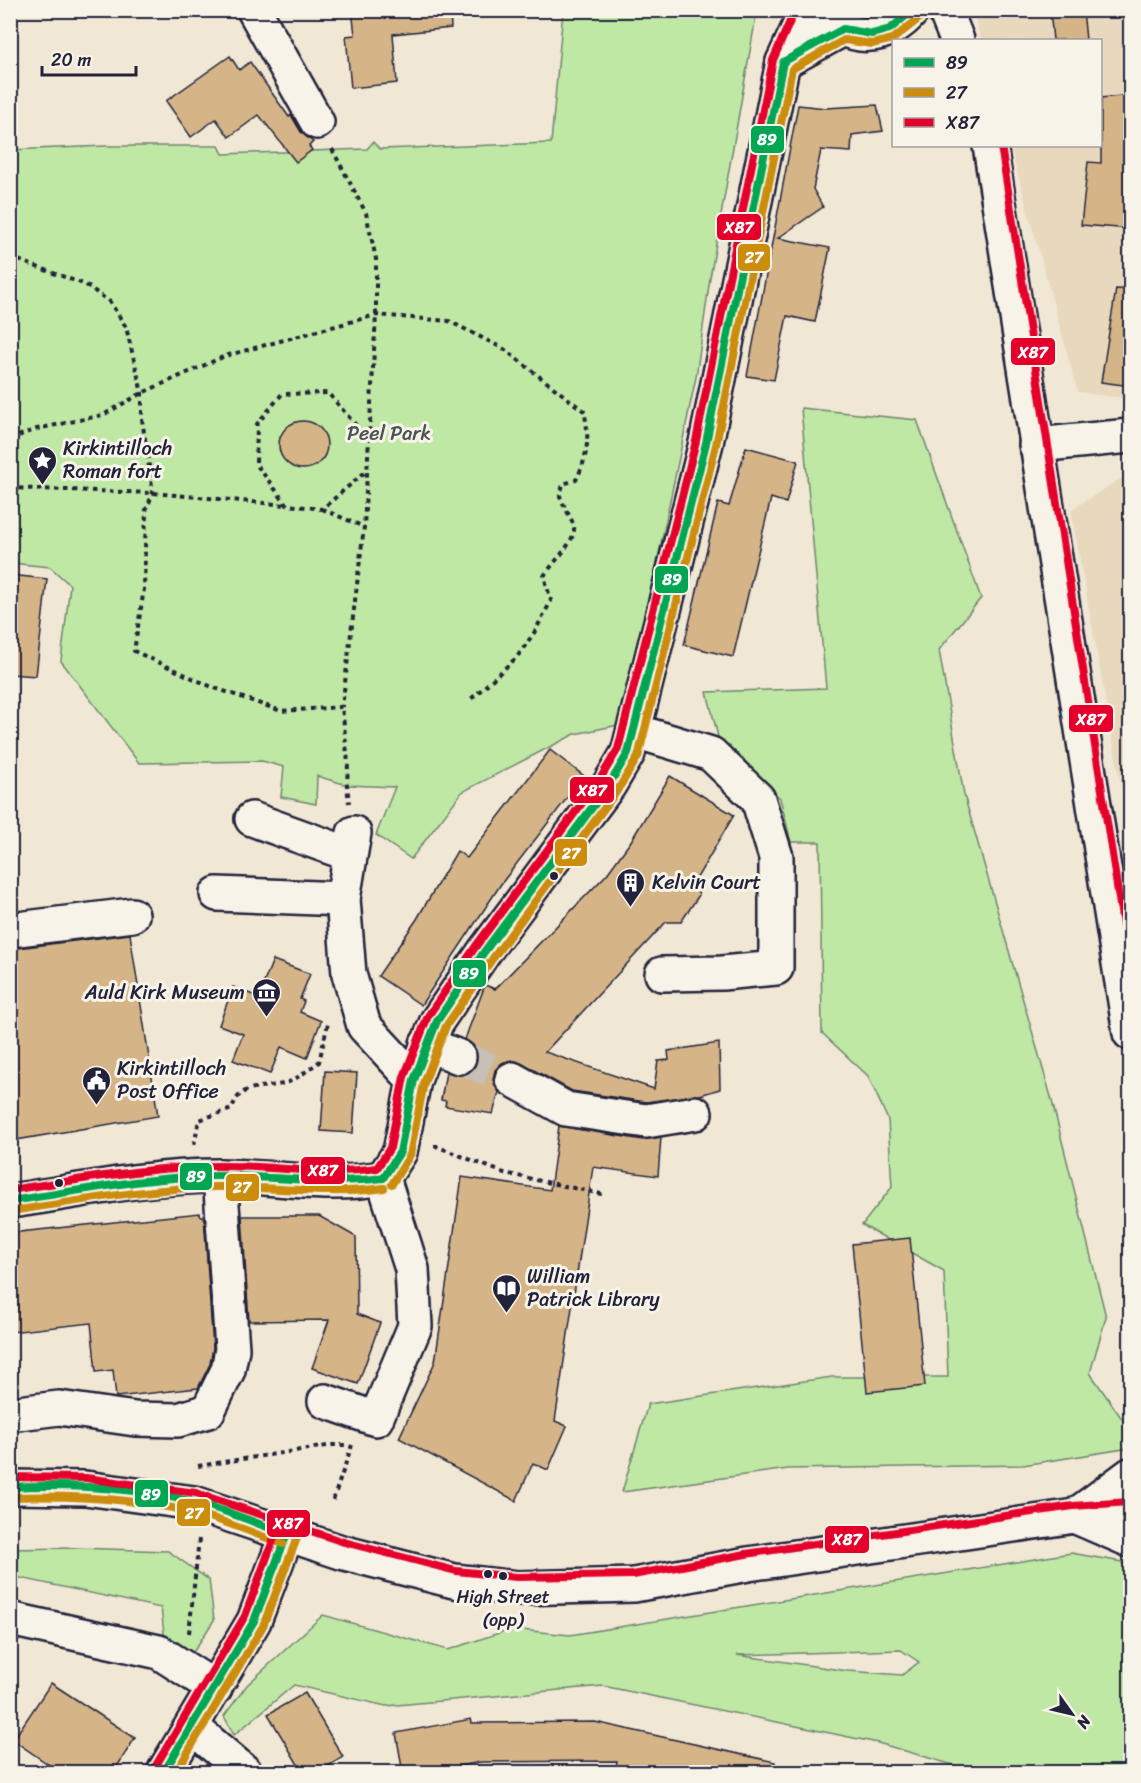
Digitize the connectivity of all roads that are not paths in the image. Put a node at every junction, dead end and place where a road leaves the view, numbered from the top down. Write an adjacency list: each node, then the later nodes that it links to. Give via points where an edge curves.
1 (254, 10): 8 (street)
2 (807, 10): 7 (street)
3 (945, 10): 6 (street)
4 (833, 20): 5 (street, via 859,35); 7 (street)
5 (907, 27)
6 (957, 39)
7 (783, 62): 12 (street, via 706,442)
8 (317, 122)
9 (990, 147): 11 (street)
10 (1131, 436): 11 (street)
11 (1036, 445): 19 (street)
12 (635, 731): 18 (street, via 711,754 758,799 776,857 776,968); 20 (street, via 628,753 609,785 484,952 437,1021)
13 (252, 819): 15 (street, via 351,844)
14 (217, 894): 15 (street)
15 (343, 899): 23 (street, via 349,974 364,1026)
16 (132, 915): 17 (street)
17 (10, 930)
18 (662, 974)
19 (1131, 1033)
20 (427, 1044): 21 (street); 23 (street)
21 (459, 1057)
22 (512, 1078): 24 (street, via 566,1109 646,1121)
23 (410, 1094): 26 (street, via 400,1152)
24 (695, 1113)
25 (220, 1176): 26 (street, via 302,1182); 27 (street, via 128,1181); 29 (street, via 232,1349 228,1370 208,1411 178,1420 135,1419 58,1408)
26 (383, 1178): 28 (street, via 412,1269 416,1326 376,1419)
27 (10, 1201)
28 (325, 1401)
29 (10, 1414)
30 (1131, 1475): 33 (street)
31 (10, 1487): 34 (street, via 85,1488 173,1499 210,1507)
32 (1131, 1512): 33 (street)
33 (1075, 1516): 34 (street, via 748,1564 634,1585 558,1588 454,1581); 35 (street)
34 (287, 1534): 37 (street, via 254,1621)
35 (1131, 1540)
36 (10, 1619): 37 (street, via 159,1652)
37 (215, 1688): 38 (street)
38 (192, 1726): 39 (street); 40 (street)
39 (164, 1773)
40 (245, 1773)

